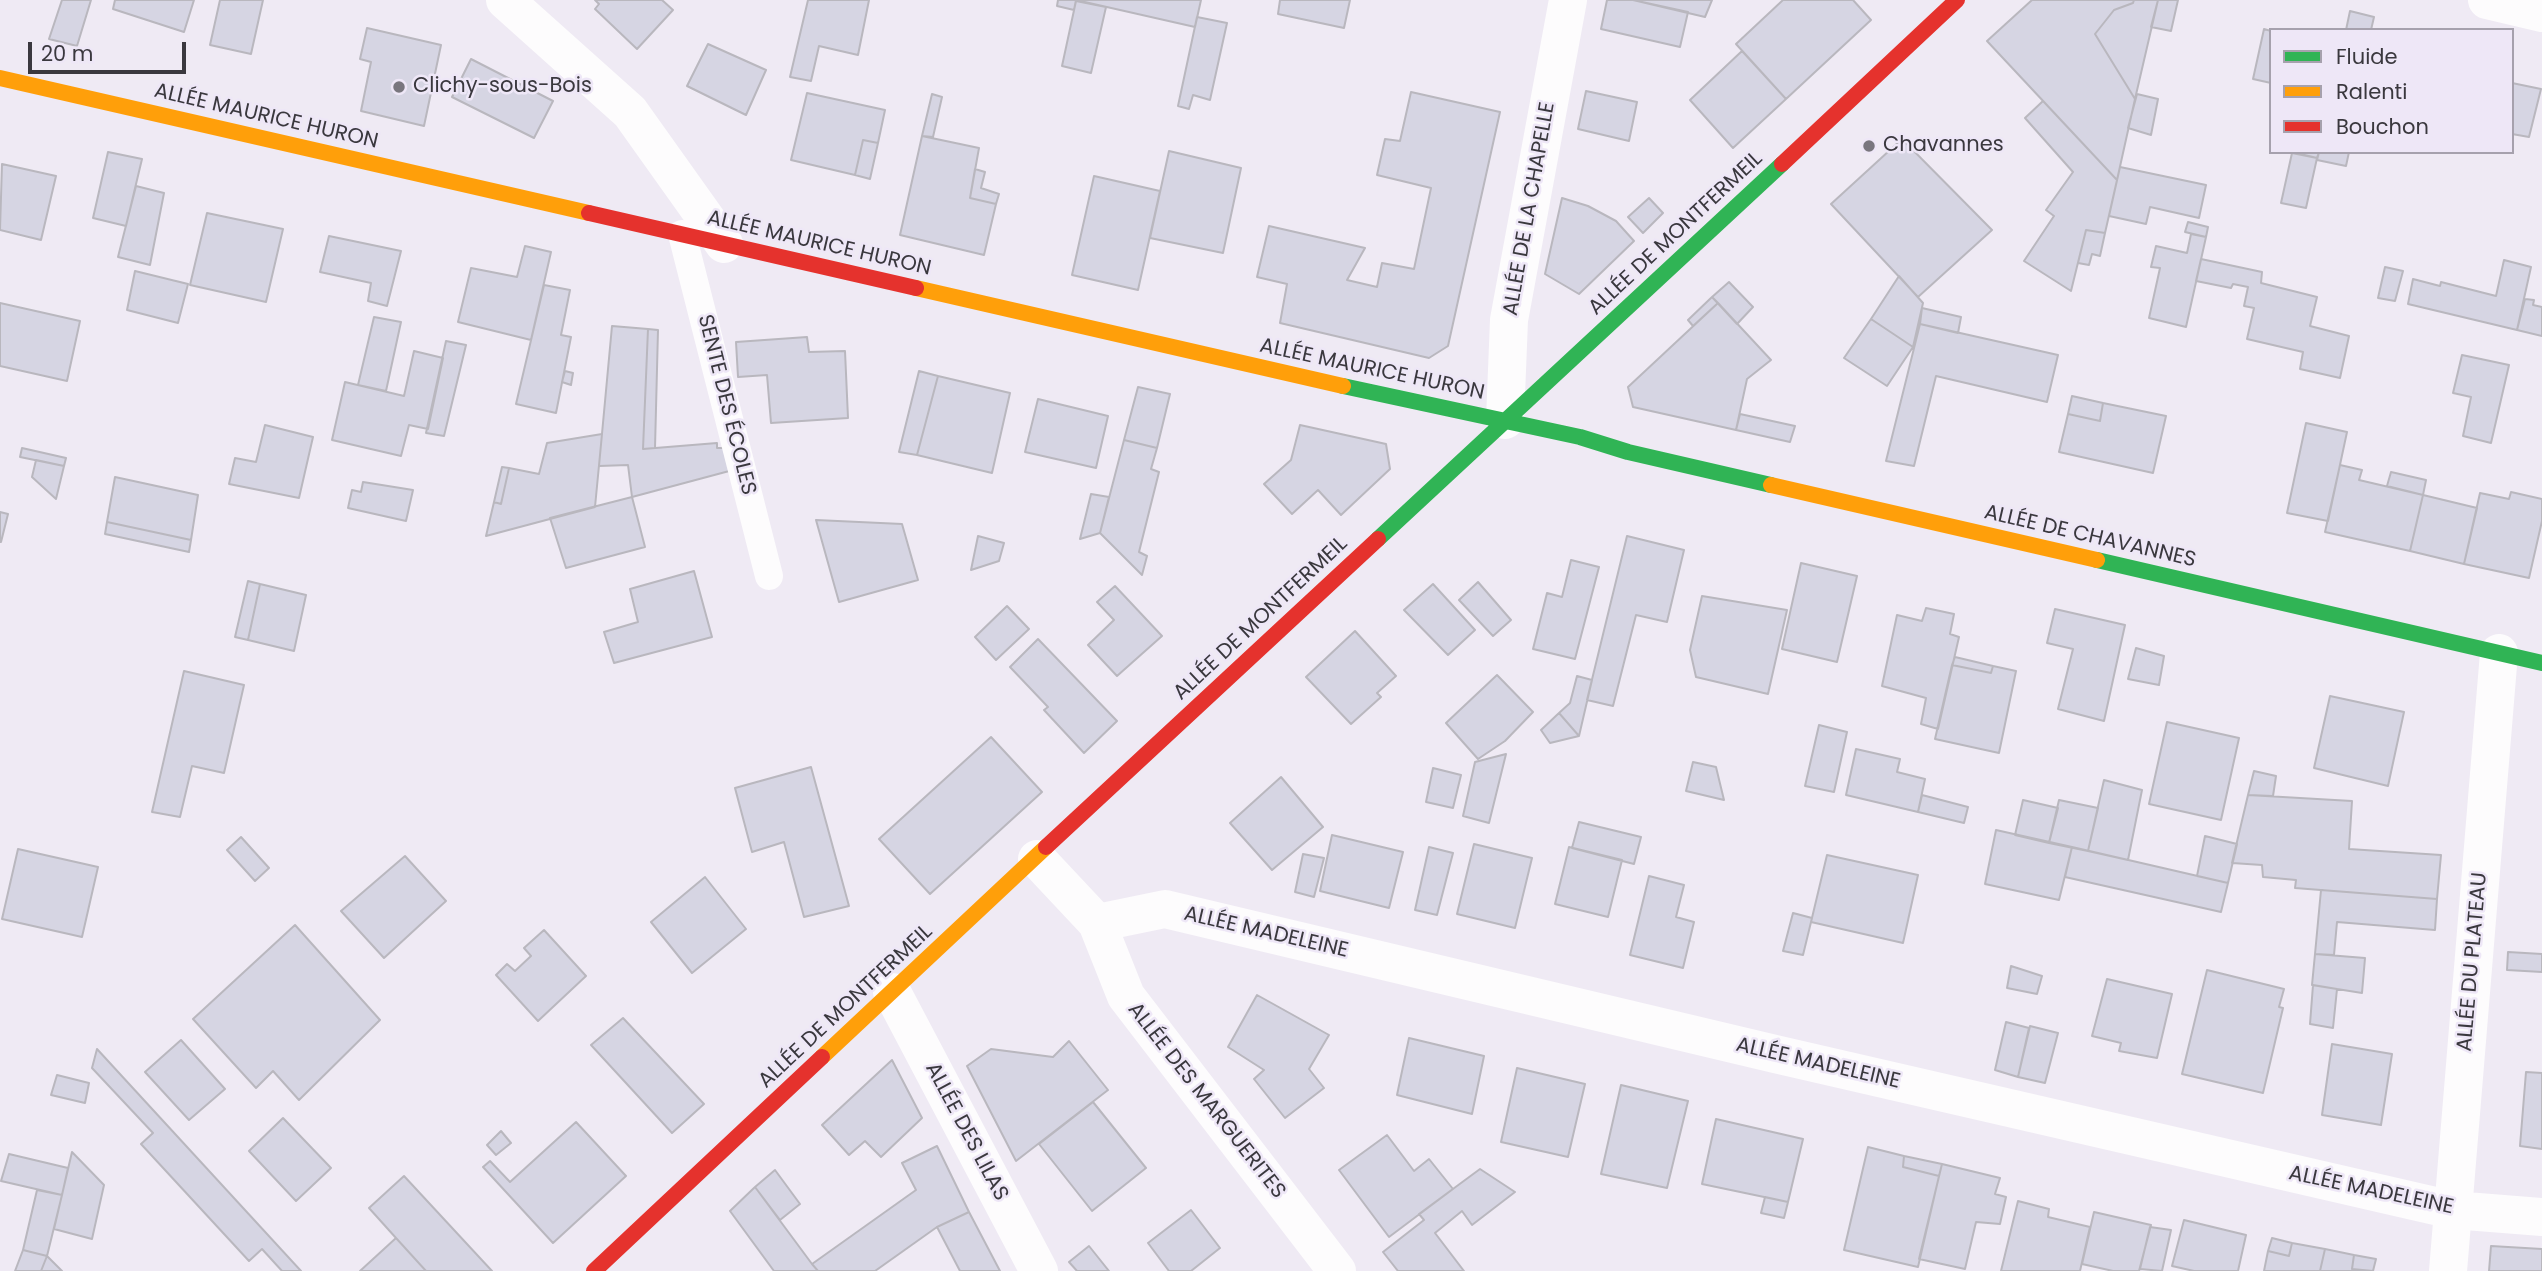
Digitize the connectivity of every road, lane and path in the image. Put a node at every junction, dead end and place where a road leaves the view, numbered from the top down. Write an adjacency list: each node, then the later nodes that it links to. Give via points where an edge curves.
1 (505, 0): 8 (street, via 630,112)
2 (1568, 0): 9 (street, ALLÉE DE LA CHAPELLE, via 1509,320)
3 (1957, 0): 9 (street, ALLÉE DE MONTFERMEIL)
4 (2487, 0): 5 (street)
5 (2542, 13)
6 (0, 78): 7 (street, ALLÉE MAURICE HURON)
7 (682, 234): 8 (street, ALLÉE MAURICE HURON); 11 (lane, SENTE DES ÉCOLES)
8 (724, 244): 9 (street, ALLÉE MAURICE HURON)
9 (1505, 420): 10 (street, ALLÉE MAURICE HURON); 14 (street, ALLÉE DE MONTFERMEIL)
10 (1628, 452): 12 (street, ALLÉE DE CHAVANNES)
11 (769, 576)
12 (2500, 653): 13 (street, ALLÉE DE CHAVANNES); 17 (street, ALLÉE DU PLATEAU)
13 (2542, 663)
14 (1037, 859): 15 (street, ALLÉE DES MARGUERITES); 16 (street, ALLÉE DE MONTFERMEIL)
15 (1097, 923): 17 (street, ALLÉE MADELEINE, via 1166,909); 21 (street, ALLÉE DES MARGUERITES, via 1126,996)
16 (892, 992): 19 (street, ALLÉE DE MONTFERMEIL); 20 (street, ALLÉE DES LILAS)
17 (2453, 1210): 18 (street, ALLÉE MADELEINE); 22 (street, ALLÉE DU PLATEAU)
18 (2542, 1217)
19 (594, 1271)
20 (1039, 1271)
21 (1337, 1271)
22 (2448, 1271)

